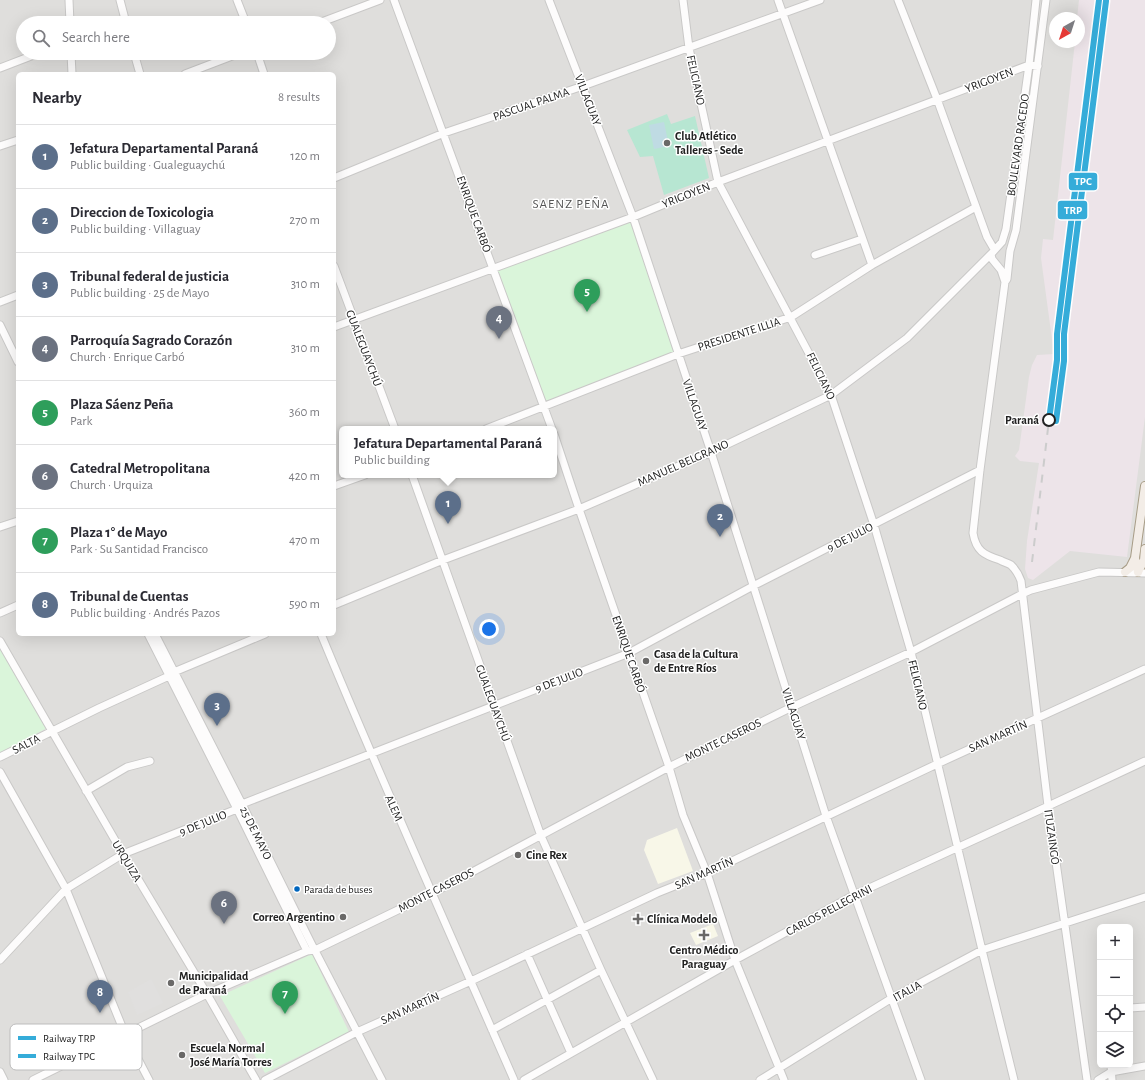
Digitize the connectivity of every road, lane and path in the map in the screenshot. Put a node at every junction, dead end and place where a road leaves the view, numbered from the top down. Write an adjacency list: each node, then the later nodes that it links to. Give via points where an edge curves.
1 (69, 0): 14 (street)
2 (120, 0): 15 (street)
3 (237, 0): 16 (street)
4 (380, 0): 17 (street)
5 (394, 0): 33 (street, ENRIQUE CARBÓ)
6 (549, 0): 31 (street, VILLAGUAY)
7 (683, 0): 18 (street, FELICIANO)
8 (778, 0): 13 (street)
9 (820, 0): 13 (street, PASCUAL PALMA)
10 (898, 0): 32 (street)
11 (1036, 0): 24 (street, BOULEVARD RACEDO)
12 (1046, 0): 25 (street, BOULEVARD RACEDO)
13 (784, 14): 18 (street, PASCUAL PALMA); 35 (street)
14 (70, 16)
15 (124, 16)
16 (243, 16)
17 (336, 17)
18 (688, 48): 31 (street, PASCUAL PALMA); 38 (street, FELICIANO)
19 (21, 60): 26 (street)
20 (72, 60): 27 (street)
21 (136, 60): 28 (street)
22 (222, 60): 29 (street)
23 (259, 60): 30 (street)
24 (1029, 64): 25 (street, YRIGOYEN); 32 (street, YRIGOYEN); 42 (street, BOULEVARD RACEDO, via 1006,229)
25 (1038, 66): 43 (street, BOULEVARD RACEDO, via 1016,230)
26 (0, 68)
27 (72, 72)
28 (139, 72)
29 (190, 72)
30 (263, 72)
31 (583, 86): 33 (street, PASCUAL PALMA); 40 (street, VILLAGUAY)
32 (938, 99): 35 (street, YRIGOYEN); 39 (street)
33 (444, 133): 37 (street, PASCUAL PALMA); 48 (street, ENRIQUE CARBÓ)
34 (16, 141): 36 (street)
35 (828, 141): 38 (street, YRIGOYEN); 41 (street)
36 (0, 146)
37 (336, 177)
38 (718, 182): 40 (street, YRIGOYEN); 53 (street, FELICIANO)
39 (976, 207): 42 (street); 47 (street, PRESIDENTE ILLIA)
40 (633, 217): 48 (street, YRIGOYEN); 57 (street, VILLAGUAY)
41 (862, 239): 44 (street); 47 (street)
42 (994, 250): 43 (street, via 1002,246); 46 (street, via 992,259); 59 (street, MANUEL BELGRANO, via 907,338)
43 (1010, 251): 45 (street, BOULEVARD RACEDO)
44 (815, 255)
45 (1009, 260): 46 (street, via 1003,264); 50 (street, BOULEVARD RACEDO)
46 (996, 262): 50 (street)
47 (872, 265): 53 (street, PRESIDENTE ILLIA)
48 (493, 268): 54 (street, YRIGOYEN); 60 (street, ENRIQUE CARBÓ)
49 (336, 271): 54 (street, GUALEGUAYCHÚ)
50 (1005, 282): 66 (street, BOULEVARD RACEDO)
51 (16, 296): 52 (street)
52 (0, 302)
53 (791, 317): 57 (street, PRESIDENTE ILLIA); 59 (street, FELICIANO)
54 (354, 320): 56 (street, YRIGOYEN); 61 (street, GUALEGUAYCHÚ)
55 (0, 325): 58 (street)
56 (336, 326)
57 (678, 354): 60 (street, PRESIDENTE ILLIA); 65 (street, VILLAGUAY)
58 (16, 358)
59 (831, 395): 65 (street, MANUEL BELGRANO); 73 (street, FELICIANO)
60 (545, 407): 62 (street, PRESIDENTE ILLIA); 63 (street, ENRIQUE CARBÓ)
61 (394, 426)
62 (494, 426)
63 (551, 426)
64 (557, 443): 71 (street, ENRIQUE CARBÓ)
65 (710, 452): 71 (street, MANUEL BELGRANO); 80 (street, VILLAGUAY)
66 (980, 470): 73 (street, 9 DE JULIO); 81 (street, BOULEVARD RACEDO, via 973,527 974,542 985,555 1010,565 1018,573)
67 (357, 478): 69 (street)
68 (413, 478): 77 (street, GUALEGUAYCHÚ)
69 (336, 485)
70 (1145, 486): 76 (main road)
71 (579, 509): 77 (street, MANUEL BELGRANO); 91 (street, ENRIQUE CARBÓ)
72 (16, 522): 74 (street)
73 (874, 525): 80 (street, 9 DE JULIO); 90 (street, FELICIANO)
74 (0, 527)
75 (1145, 551): 79 (main road)
76 (1136, 558): 78 (main road); 79 (main road)
77 (443, 560): 82 (street, MANUEL BELGRANO); 94 (street, GUALEGUAYCHÚ)
78 (1126, 572): 79 (street, MONTE CASEROS); 81 (street, MONTE CASEROS, via 1099,572)
79 (1142, 572)
80 (753, 586): 91 (street, 9 DE JULIO); 95 (street, VILLAGUAY)
81 (1022, 594): 90 (street, MONTE CASEROS); 96 (street, ITUZAINGÓ)
82 (336, 604)
83 (16, 606): 84 (street)
84 (0, 613)
85 (149, 636): 93 (street, 25 DE MAYO)
86 (156, 636): 93 (street, 25 DE MAYO)
87 (260, 636): 93 (street)
88 (322, 636): 98 (street, ALEM)
89 (0, 641): 97 (street, URQUIZA)
90 (911, 652): 95 (street, MONTE CASEROS); 102 (street, FELICIANO)
91 (629, 654): 94 (street, 9 DE JULIO); 103 (street, ENRIQUE CARBÓ)
92 (1145, 669): 96 (street, SAN MARTÍN)
93 (172, 674): 97 (street); 107 (street, 25 DE MAYO)
94 (494, 705): 98 (street, 9 DE JULIO); 109 (street, GUALEGUAYCHÚ)
95 (792, 707): 103 (street, MONTE CASEROS); 108 (street, VILLAGUAY)
96 (1037, 719): 102 (street, SAN MARTÍN); 106 (street, ITUZAINGÓ)
97 (52, 731): 99 (street, SALTA); 105 (street, URQUIZA)
98 (371, 755): 107 (street, 9 DE JULIO); 114 (street, ALEM)
99 (0, 757)
100 (150, 761): 105 (street, via 126,767)
101 (1145, 761): 106 (street, CARLOS PELLEGRINI)
102 (937, 764): 108 (street, SAN MARTÍN); 110 (street, FELICIANO)
103 (669, 767): 109 (street, MONTE CASEROS); 112 (street, ENRIQUE CARBÓ, via 683,815)
104 (0, 772): 113 (street)
105 (86, 790): 111 (street, URQUIZA)
106 (1048, 806): 110 (street, CARLOS PELLEGRINI); 117 (street, ITUZAINGÓ)
107 (240, 807): 111 (street, 9 DE JULIO); 119 (street, 25 DE MAYO); 121 (street, 25 DE MAYO)
108 (826, 816): 112 (street, SAN MARTÍN); 115 (street, VILLAGUAY)
109 (541, 836): 114 (street, MONTE CASEROS); 118 (street, GUALEGUAYCHÚ)
110 (957, 848): 115 (street, CARLOS PELLEGRINI); 120 (street, FELICIANO)
111 (123, 854): 113 (street, 9 DE JULIO); 127 (street, URQUIZA)
112 (707, 873): 118 (street, SAN MARTÍN); 124 (street, ENRIQUE CARBÓ)
113 (66, 889): 123 (street, 9 DE JULIO); 133 (street)
114 (431, 894): 119 (street, MONTE CASEROS); 126 (street, ALEM)
115 (854, 895): 124 (street, CARLOS PELLEGRINI); 128 (street, VILLAGUAY)
116 (1145, 897): 117 (street, ITALIA)
117 (1064, 923): 120 (street, ITALIA); 158 (street, ITUZAINGÓ)
118 (582, 928): 122 (street, SAN MARTÍN); 125 (street, GUALEGUAYCHÚ)
119 (315, 950): 121 (street, MONTE CASEROS); 136 (street, 25 DE MAYO)
120 (982, 950): 128 (street, ITALIA); 157 (street, FELICIANO)
121 (307, 951): 127 (street, MONTE CASEROS)
122 (527, 954): 126 (street, SAN MARTÍN); 129 (street)
123 (0, 960)
124 (735, 960): 132 (street, CARLOS PELLEGRINI); 141 (street, ENRIQUE CARBÓ)
125 (600, 970): 129 (street); 132 (street, GUALEGUAYCHÚ)
126 (471, 981): 135 (street, ALEM); 136 (street, SAN MARTÍN)
127 (207, 994): 134 (street, MONTE CASEROS); 148 (street, URQUIZA)
128 (892, 998): 141 (street, ITALIA); 156 (street, VILLAGUAY)
129 (547, 1000): 135 (street); 137 (street)
130 (1145, 1007): 131 (street)
131 (1133, 1008)
132 (625, 1022): 137 (street, CARLOS PELLEGRINI); 153 (street, GUALEGUAYCHÚ)
133 (121, 1024)
134 (142, 1026)
135 (492, 1030): 151 (street, ALEM)
136 (357, 1032): 149 (street, SAN MARTÍN); 150 (street, 25 DE MAYO)
137 (571, 1053): 152 (street, CARLOS PELLEGRINI)
138 (1145, 1066): 140 (street)
139 (142, 1067): 147 (street)
140 (1133, 1067)
141 (779, 1068): 154 (street, ITALIA); 155 (street, ENRIQUE CARBÓ)
142 (1111, 1068): 159 (street); 160 (street)
143 (53, 1070): 146 (street, MONTE CASEROS)
144 (0, 1072): 145 (street)
145 (4, 1080)
146 (33, 1080)
147 (149, 1080)
148 (256, 1080)
149 (265, 1080)
150 (382, 1080)
151 (514, 1080)
152 (524, 1080)
153 (653, 1080)
154 (760, 1080)
155 (784, 1080)
156 (922, 1080)
157 (1014, 1080)
158 (1087, 1080)
159 (1098, 1080)
160 (1112, 1080)

